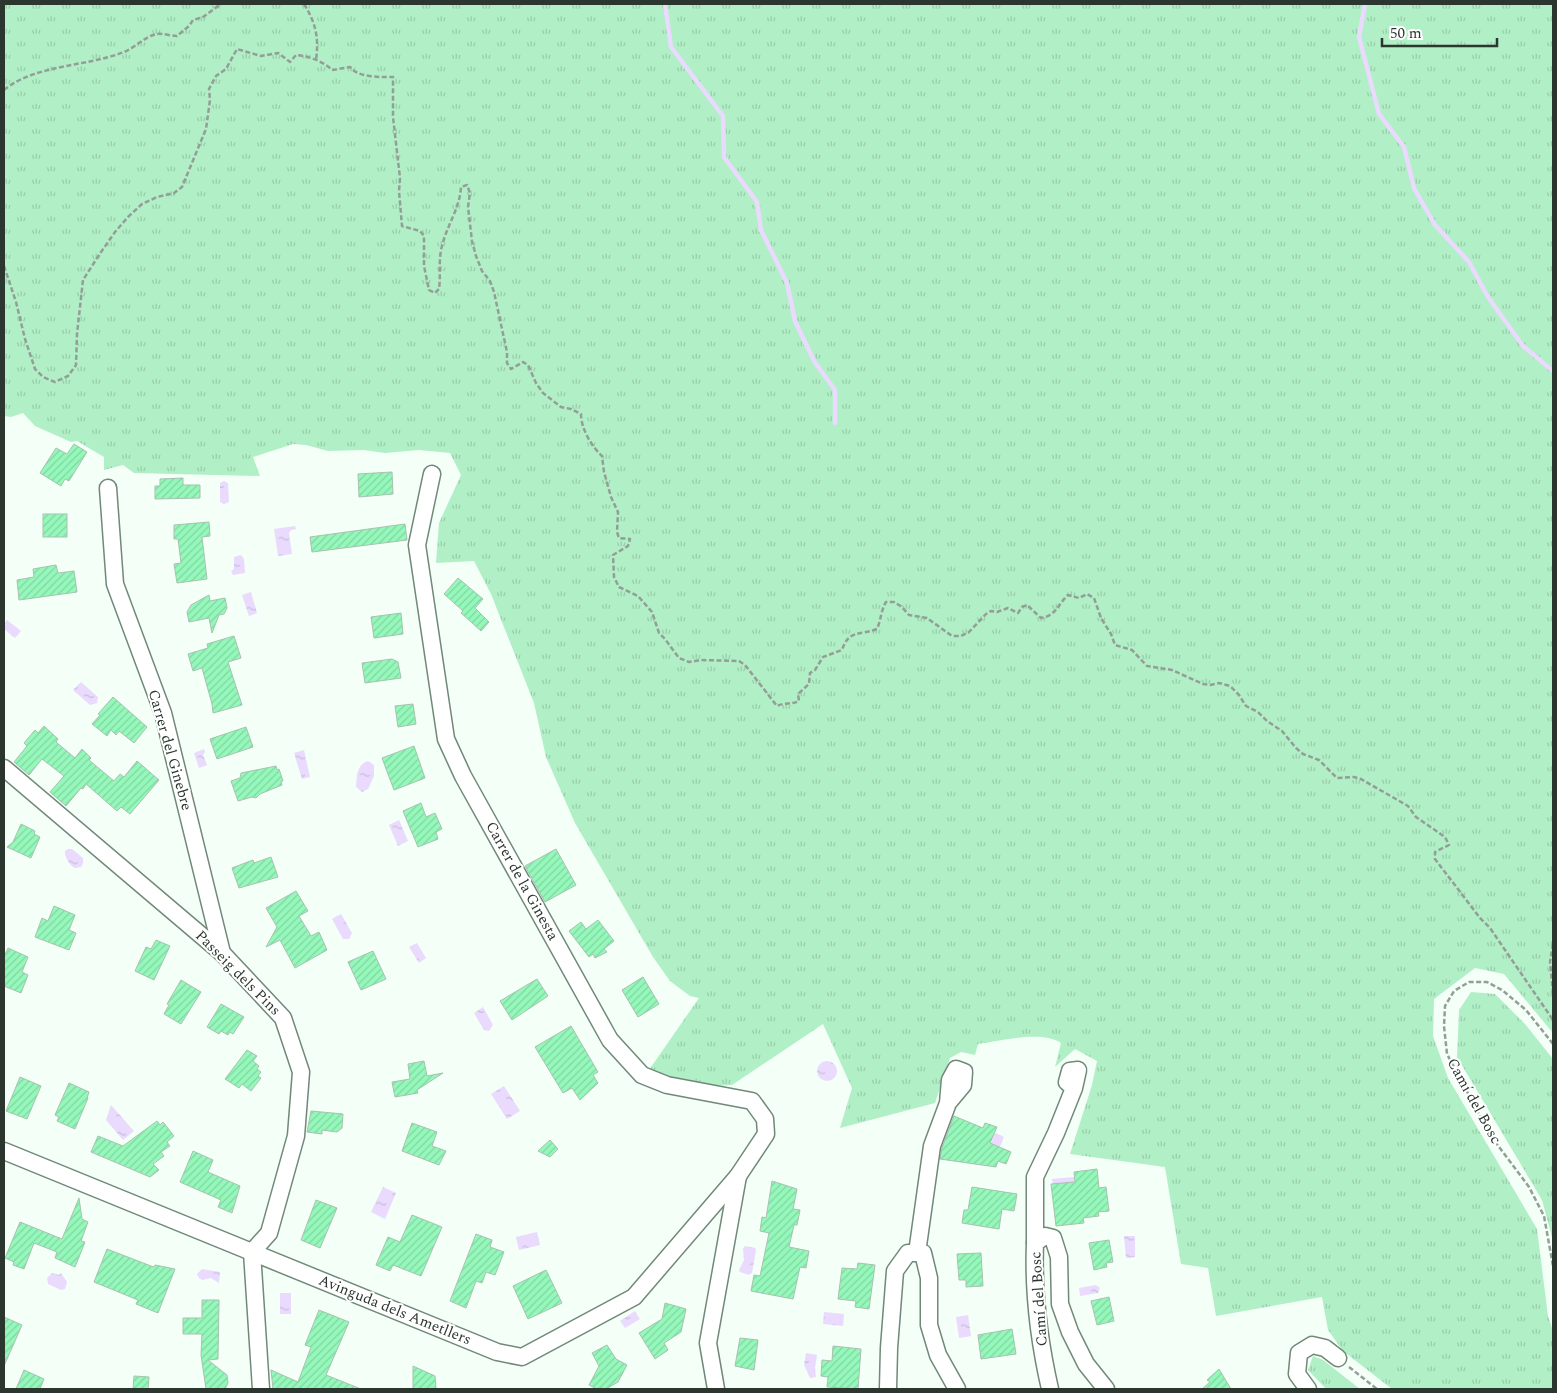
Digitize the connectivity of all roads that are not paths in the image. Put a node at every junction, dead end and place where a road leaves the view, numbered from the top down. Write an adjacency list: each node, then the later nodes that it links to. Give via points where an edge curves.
1 (432, 474): 8 (street, Carrer de la Ginesta, via 416,545 446,739 463,776 610,1040 642,1075 667,1085 752,1101 765,1119 766,1134)
2 (108, 488): 4 (street, Carrer del Ginebre, via 115,584 163,713)
3 (4, 768): 4 (street, Passeig dels Pins)
4 (222, 954): 12 (street, Passeig dels Pins, via 283,1018 301,1072 296,1136 269,1233)
5 (1074, 1088): 11 (street, via 1035,1176)
6 (948, 1103): 13 (street, via 932,1146)
7 (4, 1151): 12 (street, Avinguda dels Ametllers)
8 (738, 1176): 9 (street, Avinguda dels Ametllers); 10 (street)
9 (703, 1216): 10 (street, via 718,1216 724,1220); 12 (street, Avinguda dels Ametllers, via 634,1297 522,1357 498,1352)
10 (728, 1230): 16 (street, via 708,1343)
11 (1035, 1243): 19 (street, Camí del Bosc, via 1040,1340); 20 (street, Camí del Bosc, via 1046,1236 1053,1238 1059,1257 1060,1304 1086,1364)
12 (252, 1252): 15 (street)
13 (917, 1253): 17 (street, via 908,1253 895,1271); 18 (street, via 923,1253 929,1278 929,1325 938,1355)
14 (1338, 1358): 21 (street, via 1325,1348 1312,1345 1299,1353 1297,1374)
15 (261, 1389)
16 (716, 1389)
17 (888, 1389)
18 (958, 1389)
19 (1050, 1389)
20 (1106, 1389)
21 (1308, 1389)

